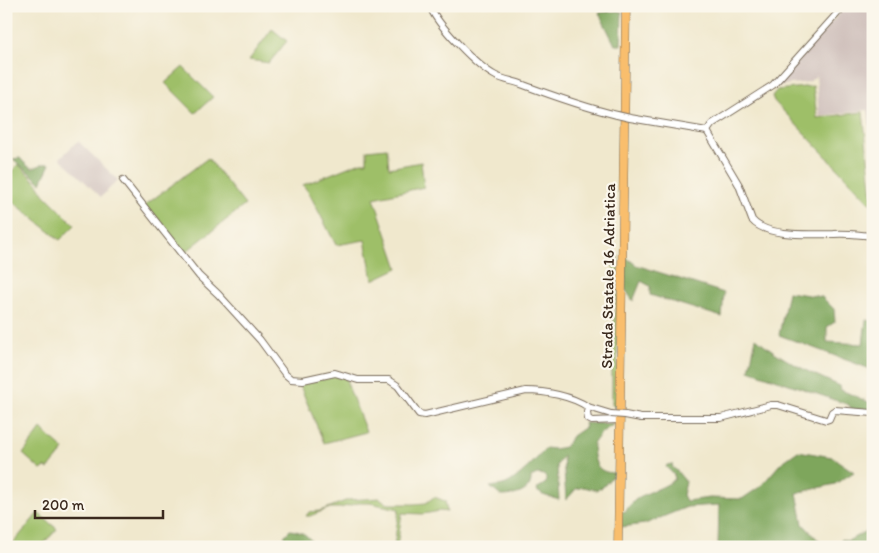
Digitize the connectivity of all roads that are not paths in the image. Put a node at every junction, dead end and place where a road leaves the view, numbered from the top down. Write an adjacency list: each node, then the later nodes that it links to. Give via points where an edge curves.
1 (430, 6): 4 (street, bridge, via 432,13 459,45 494,75 576,105)
2 (626, 6): 9 (main road, Strada Statale 16 Adriatica)
3 (844, 6): 4 (street, via 773,85 712,124)
4 (707, 131): 6 (street, via 739,185 756,225 800,236)
5 (123, 180): 7 (street, via 199,276 260,340 291,379 303,380 335,373 358,380 388,380 398,386 419,414 425,415 526,391 566,398)
6 (873, 236)
7 (588, 407): 9 (street, bridge); 9 (street, via 588,419 592,421)
8 (873, 413): 9 (street, via 835,410 826,420 771,405 721,418)
9 (621, 420): 10 (main road, Strada Statale 16 Adriatica)
10 (618, 547)

